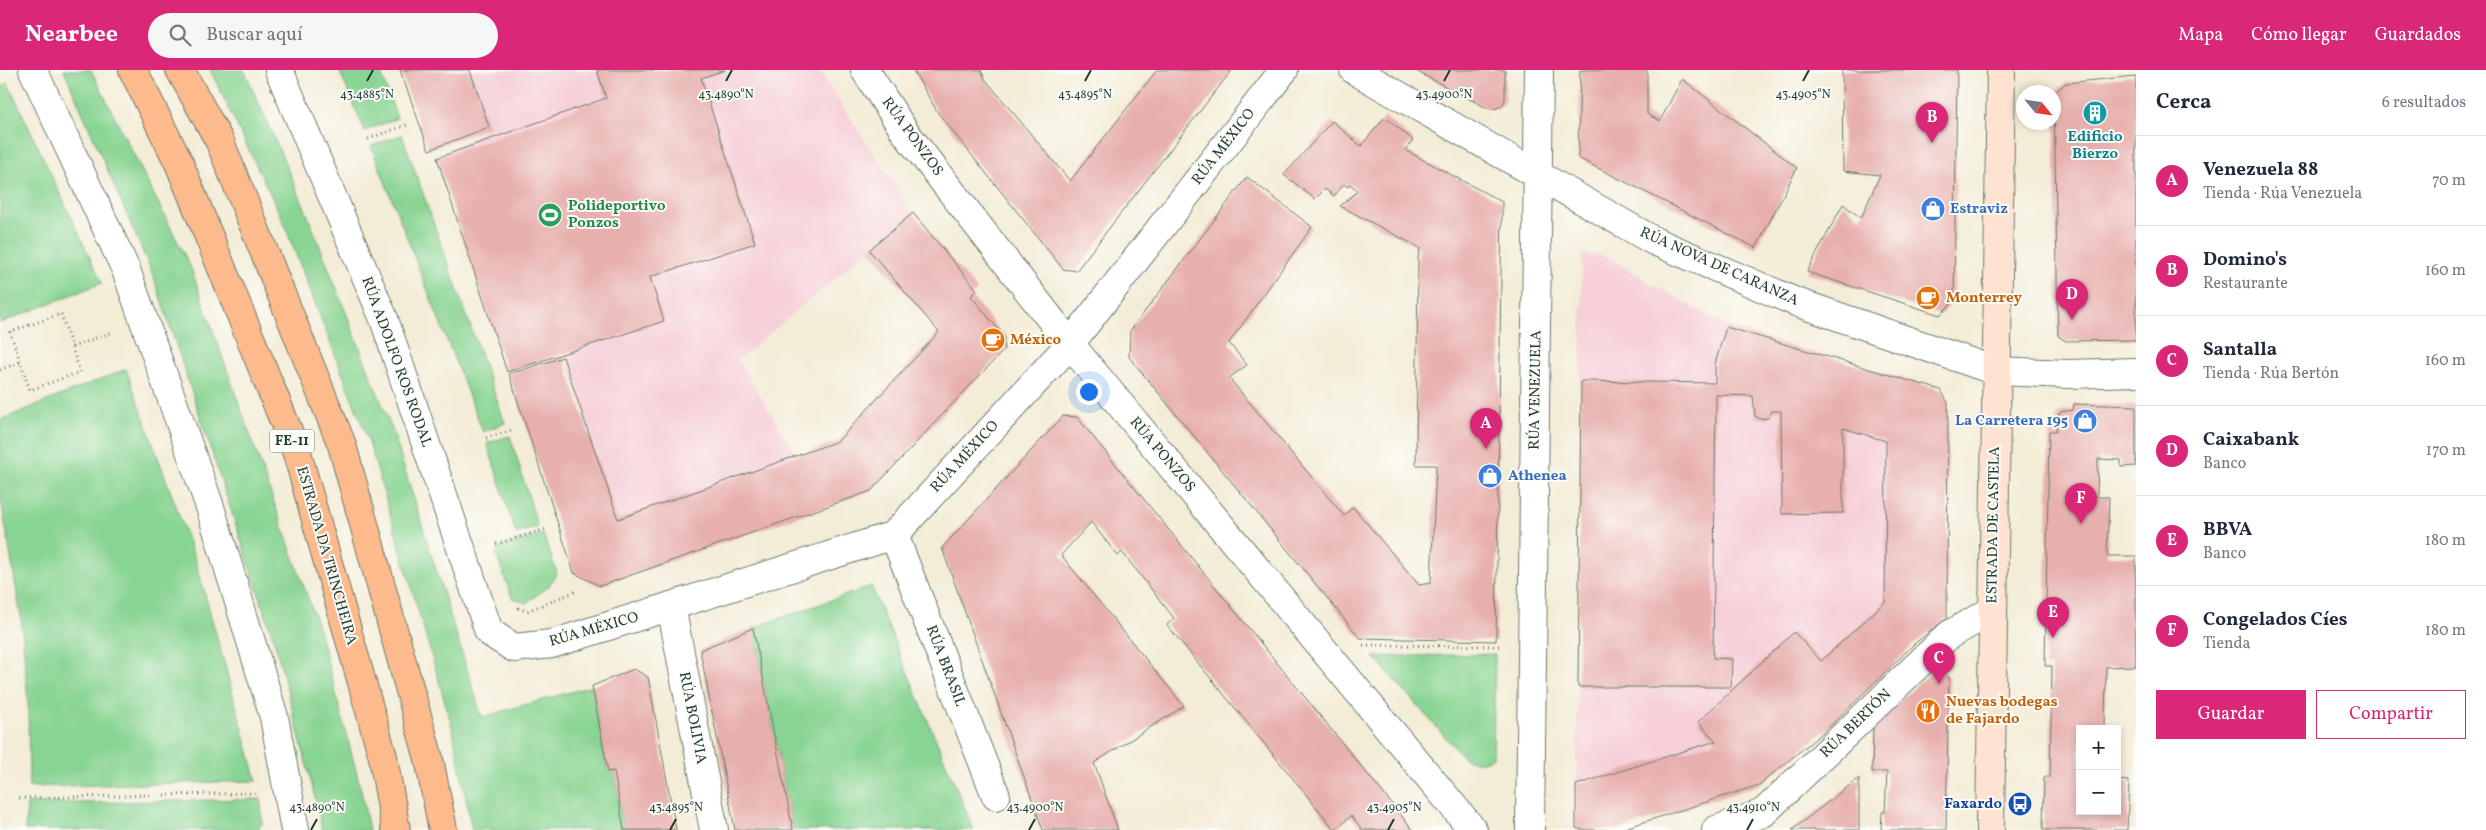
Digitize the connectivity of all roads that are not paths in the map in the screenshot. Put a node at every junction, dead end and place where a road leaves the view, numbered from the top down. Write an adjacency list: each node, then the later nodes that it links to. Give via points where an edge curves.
1 (33, 70): 19 (street, via 126,270 210,507 274,717)
2 (133, 70): 20 (highway, ESTRADA DA TRINCHEIRA / FE-11, via 179,163 296,452 383,757)
3 (180, 70): 21 (highway, FE-11, via 220,142 342,445 429,759)
4 (279, 70): 17 (street, RÚA ADOLFO ROS RODAL, via 384,320 489,632)
5 (865, 70): 11 (street, RÚA PONZOS, via 905,132)
6 (1284, 70): 11 (street, RÚA MÉXICO)
7 (1354, 70): 10 (street, RÚA NOVA DE CARANZA)
8 (1539, 70): 10 (street, RÚA VENEZUELA)
9 (2001, 70): 12 (main road, ESTRADA DE CASTELA)
10 (1538, 175): 12 (street, RÚA NOVA DE CARANZA, via 1672,249 1796,302); 24 (street, RÚA VENEZUELA)
11 (1070, 344): 14 (street, RÚA MÉXICO); 23 (street, RÚA PONZOS)
12 (1996, 371): 13 (street, RÚA NOVA DE CARANZA); 16 (main road, ESTRADA DE CASTELA)
13 (2136, 372)
14 (894, 535): 15 (street, RÚA MÉXICO); 18 (street, RÚA BRASIL)
15 (671, 606): 17 (street, RÚA MÉXICO, via 552,644); 22 (street, RÚA BOLIVIA)
16 (1993, 610): 25 (street, RÚA BERTÓN, via 1949,635 1763,813); 26 (main road, ESTRADA DE CASTELA)
17 (514, 648)
18 (996, 796)
19 (295, 830)
20 (396, 830)
21 (443, 830)
22 (714, 830)
23 (1473, 830)
24 (1530, 830)
25 (1716, 830)
26 (1990, 830)

